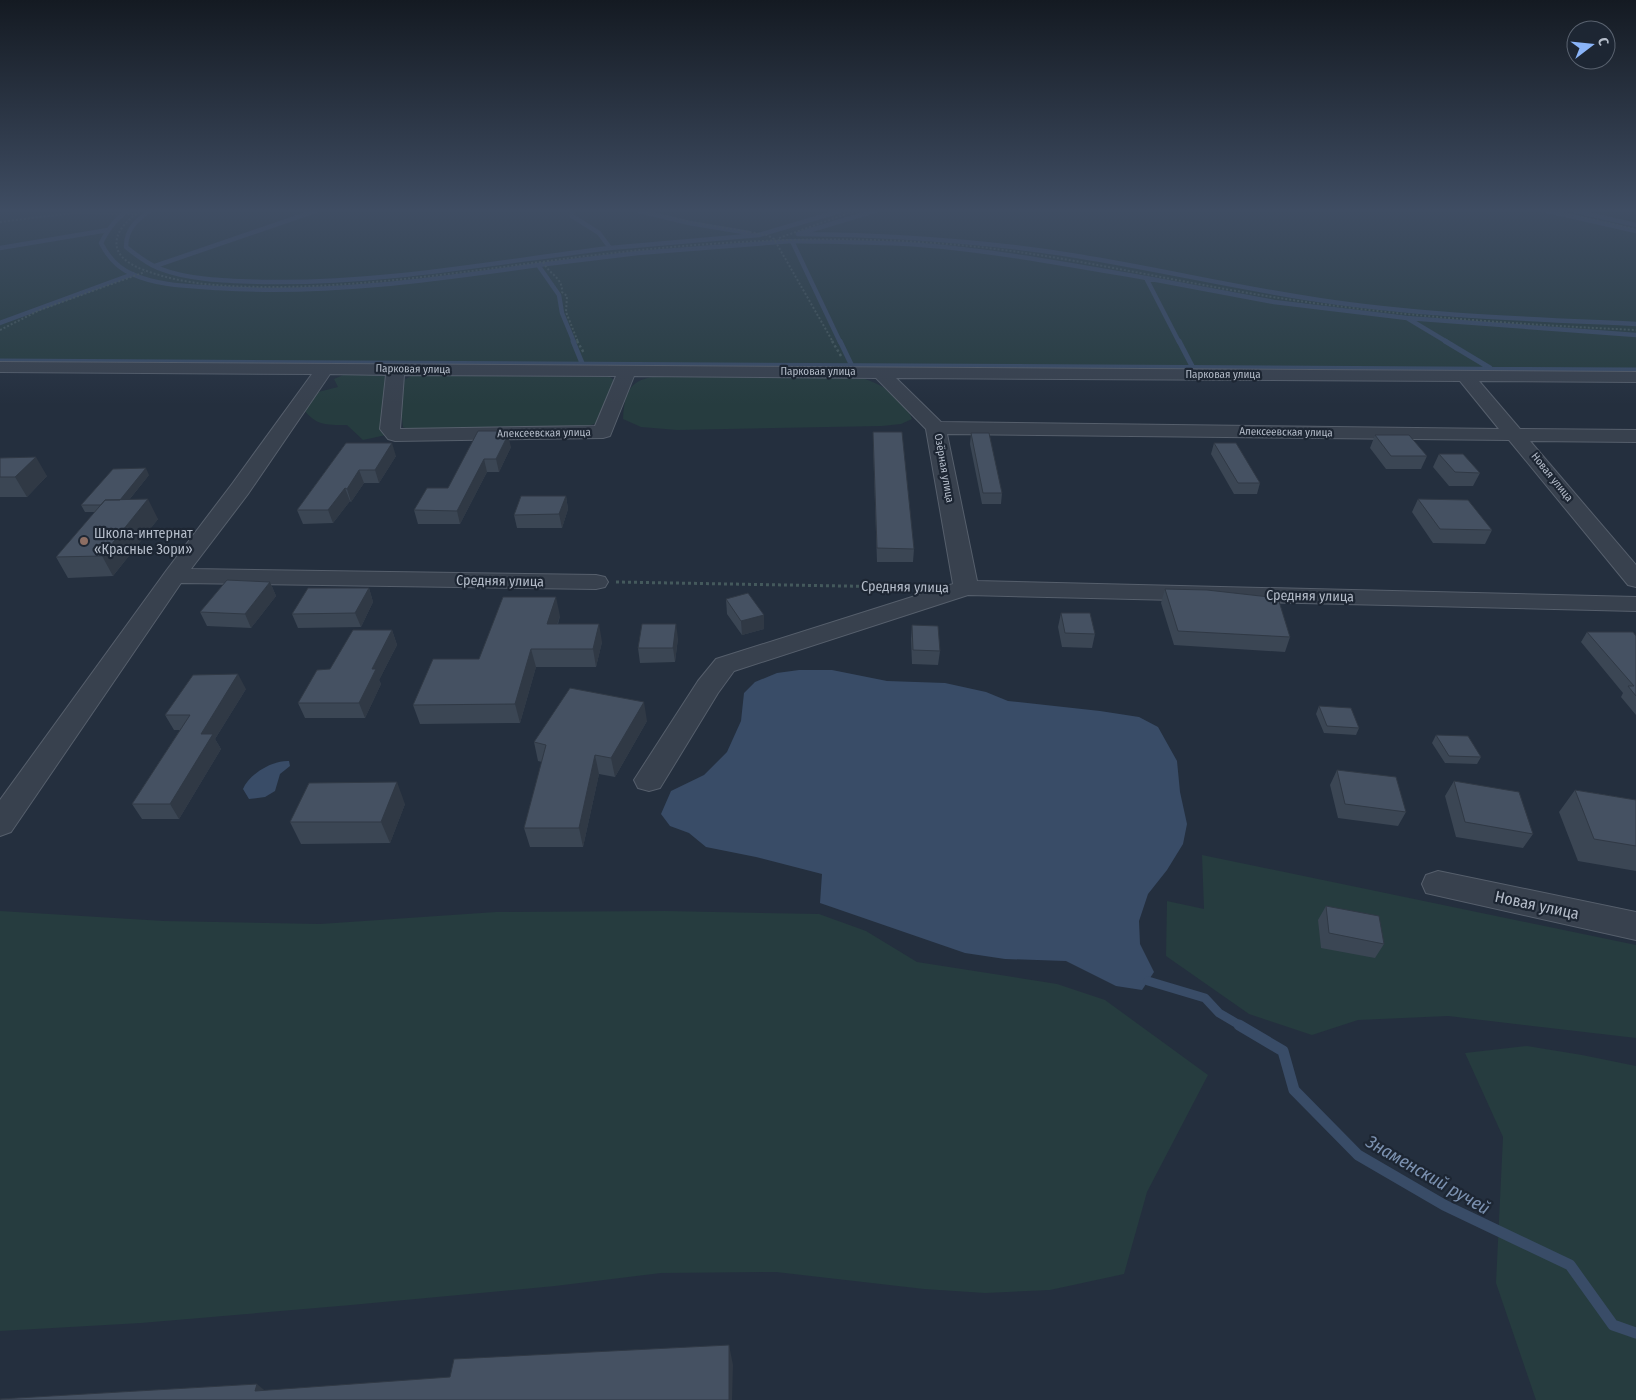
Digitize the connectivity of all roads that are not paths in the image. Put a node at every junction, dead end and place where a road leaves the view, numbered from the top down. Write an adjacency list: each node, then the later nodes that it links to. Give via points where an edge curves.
1 (0, 367): 2 (street, Парковая улица)
2 (326, 368): 3 (street, Парковая улица); 11 (street)
3 (396, 368): 4 (street, Парковая улица); 4 (street, Алексеевская улица, via 390,429 395,435 603,432)
4 (627, 370): 5 (street, Парковая улица)
5 (879, 372): 6 (street, Парковая улица); 8 (street, Озёрная улица)
6 (1466, 376): 7 (street, Парковая улица); 9 (street, Новая улица)
7 (1636, 378)
8 (936, 428): 9 (street, Алексеевская улица); 14 (street, Озёрная улица)
9 (1517, 435): 10 (street, Алексеевская улица); 12 (street, Новая улица)
10 (1636, 436)
11 (174, 576): 13 (street, Средняя улица); 17 (street)
12 (1636, 580)
13 (596, 582)
14 (966, 588): 15 (street, Средняя улица); 16 (street, Средняя улица, via 725,665)
15 (1636, 604)
16 (649, 780)
17 (0, 824)
18 (1438, 884): 19 (street, Новая улица)
19 (1636, 926)

